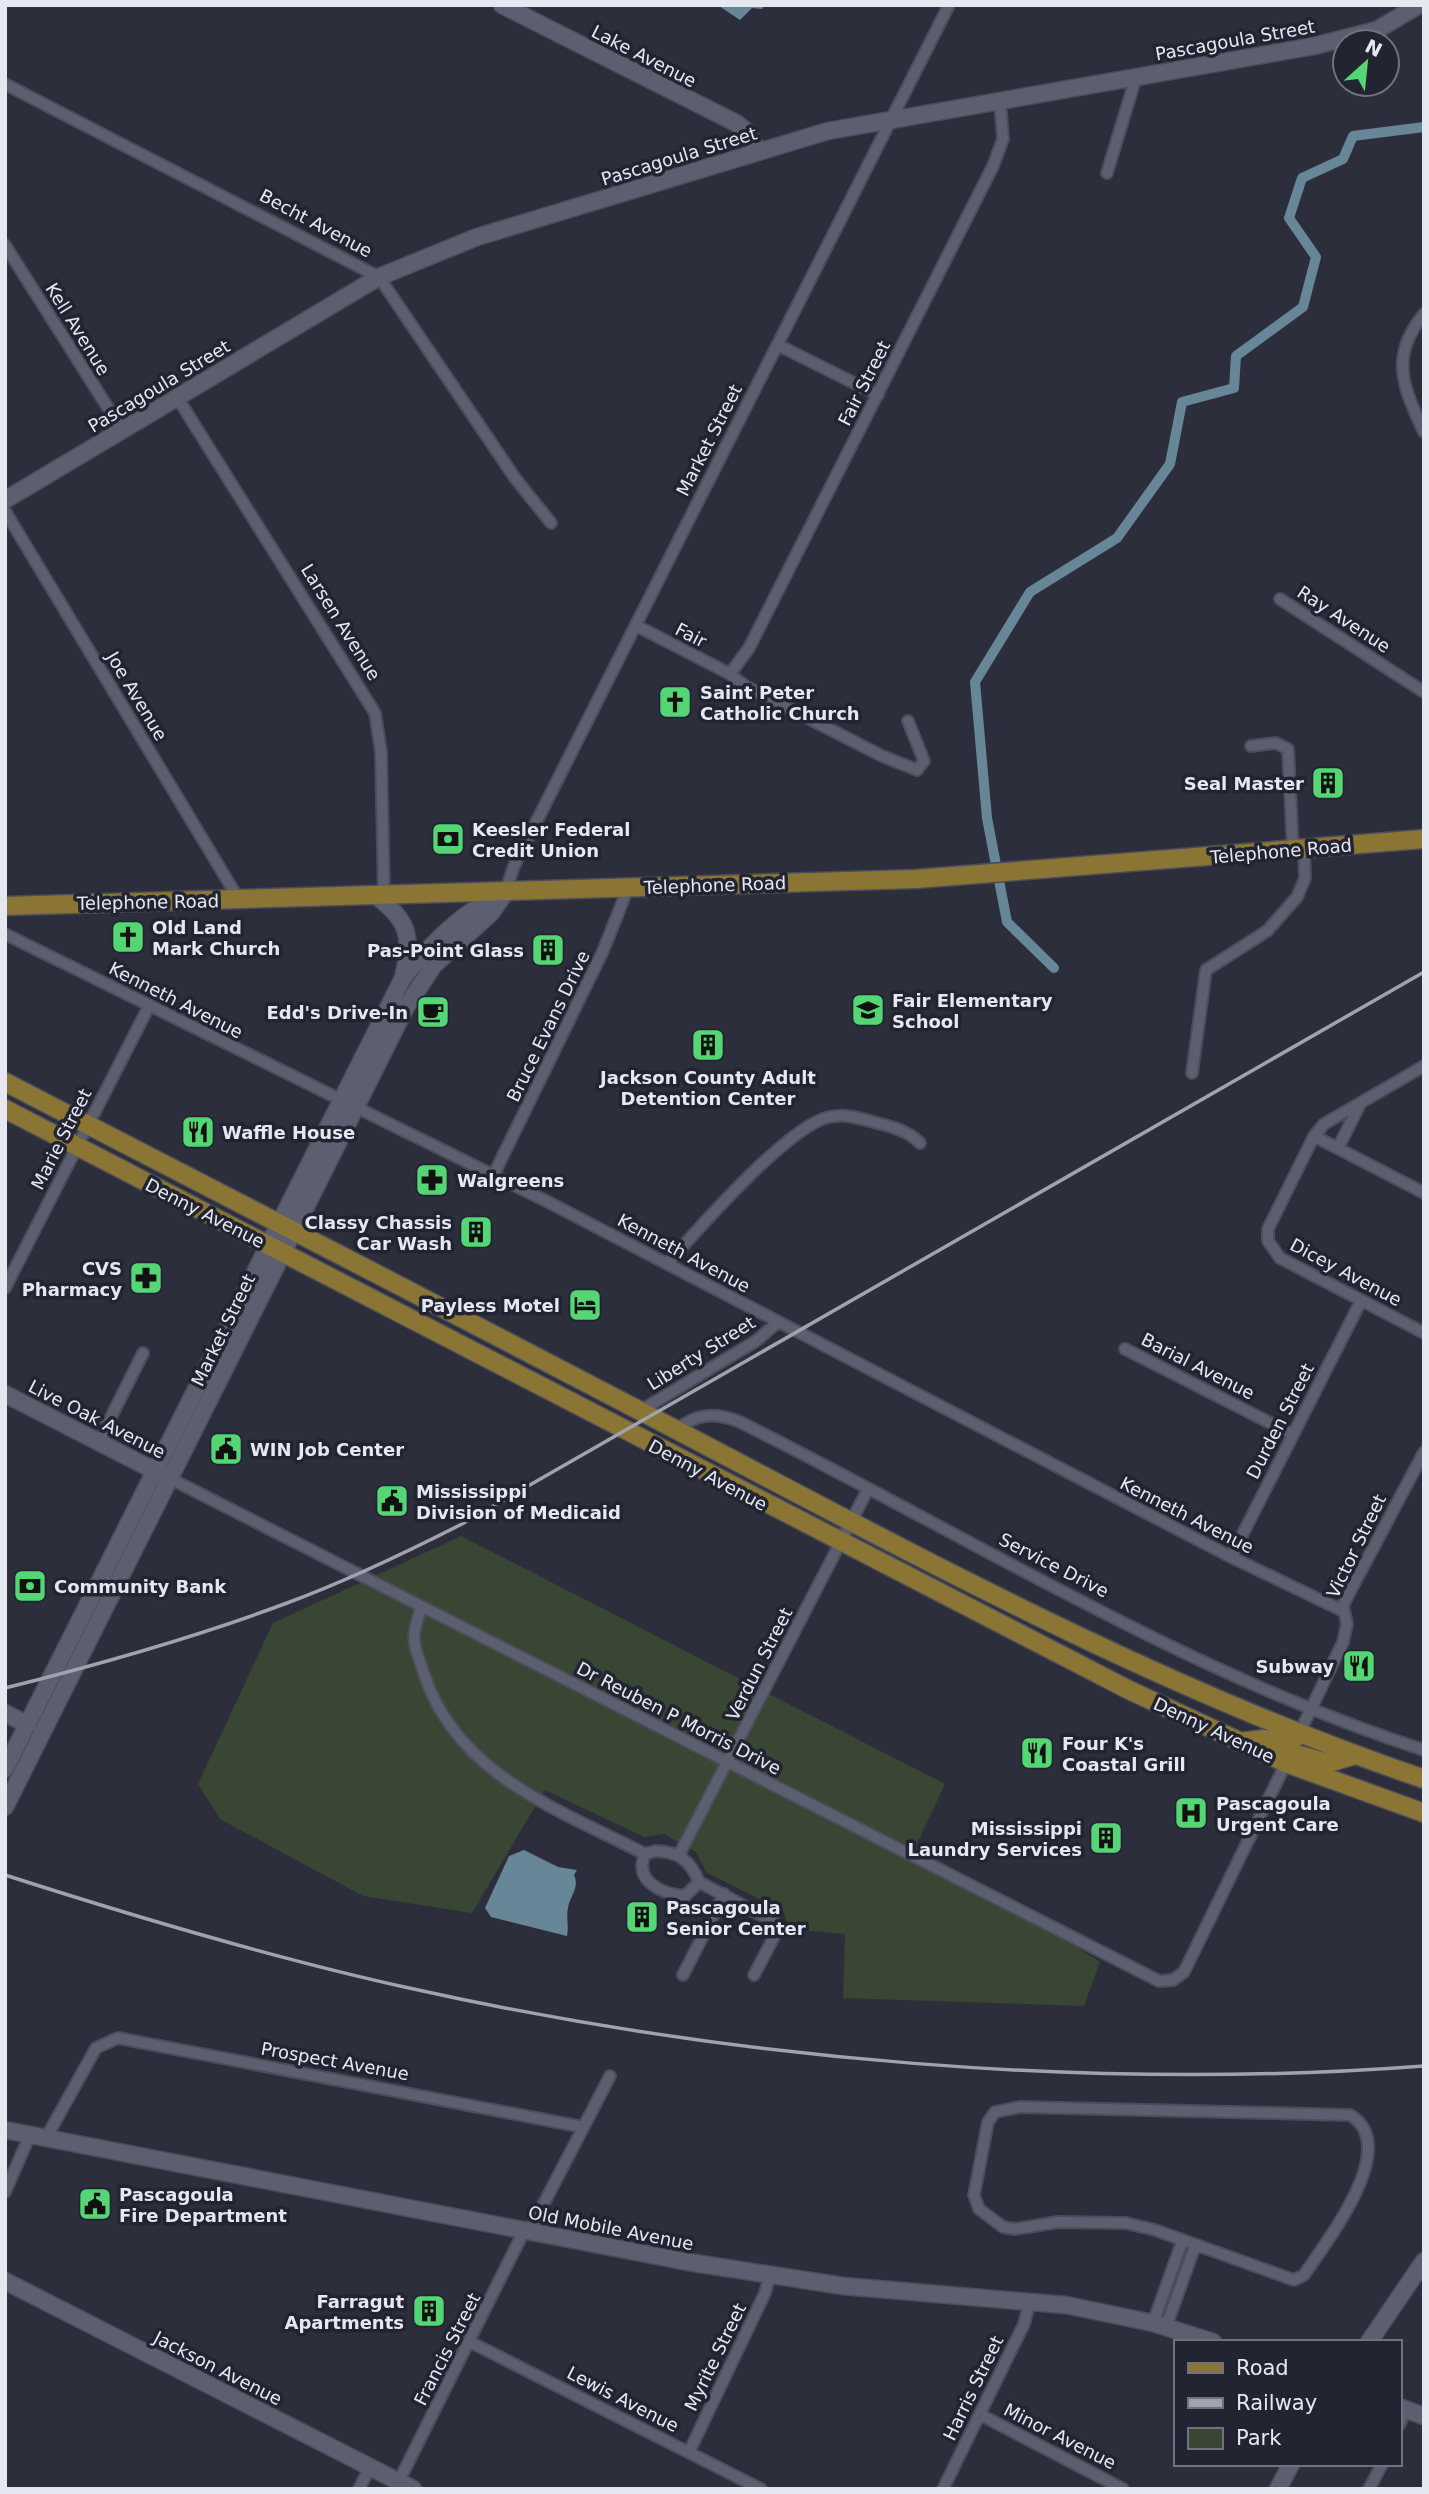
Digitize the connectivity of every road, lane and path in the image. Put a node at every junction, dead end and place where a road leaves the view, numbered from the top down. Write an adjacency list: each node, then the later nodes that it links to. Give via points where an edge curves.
1 (502, 5): 8 (main road, Lake Avenue, via 736,123)
2 (949, 5): 7 (street, Market Street)
3 (1419, 5): 4 (main road, Pascagoula Street, via 1377,30 1346,39)
4 (1136, 77): 6 (main road, Pascagoula Street); 9 (street)
5 (5, 84): 11 (street, Becht Avenue)
6 (1000, 100): 7 (main road, Pascagoula Street); 14 (street, Fair Street, via 1000,152)
7 (892, 118): 8 (main road, Pascagoula Street); 13 (street, Market Street)
8 (759, 152): 11 (main road, Pascagoula Street, via 477,237)
9 (1107, 173)
10 (5, 245): 16 (street, Kell Avenue)
11 (379, 277): 15 (main road, Pascagoula Street); 20 (street, Becht Avenue, via 514,478)
12 (1424, 314): 17 (street, via 1410,330 1401,360)
13 (778, 345): 14 (street); 22 (street, Market Street)
14 (878, 395): 23 (street, Fair Street, via 749,648)
15 (177, 397): 16 (main road, Pascagoula Street); 31 (street, Larsen Avenue, via 375,713 381,751)
16 (122, 430): 18 (main road, Pascagoula Street)
17 (1424, 432)
18 (5, 500)
19 (5, 511): 32 (street, Joe Avenue)
20 (551, 523)
21 (1280, 599): 24 (street, Ray Avenue)
22 (637, 626): 23 (street, Fair); 30 (street, Market Street, via 514,866)
23 (730, 674): 25 (street, Fair, via 881,756 917,770 924,761)
24 (1424, 692)
25 (908, 721)
26 (1251, 746): 28 (street, via 1276,743 1288,749)
27 (1424, 839): 28 (main road, Telephone Road)
28 (1298, 850): 29 (main road, Telephone Road, via 915,879); 38 (street, via 1305,878 1297,897 1267,931 1206,970)
29 (628, 888): 30 (main road, Telephone Road); 48 (street, Bruce Evans Drive, via 603,951)
30 (505, 893): 31 (main road, Telephone Road); 35 (main road, Market Street, via 478,904 459,919); 41 (main road, Market Street, via 491,913 424,977)
31 (380, 895): 32 (main road, Telephone Road); 35 (main road, via 403,920 408,954)
32 (238, 898): 33 (main road, Telephone Road)
33 (5, 906)
34 (5, 934): 36 (street, Kenneth Avenue)
35 (404, 975): 41 (main road, Market Street)
36 (149, 1006): 41 (street, Kenneth Avenue); 43 (street, Marie Street)
37 (1424, 1066): 40 (street)
38 (1192, 1073)
39 (5, 1082): 43 (main road, Denny Avenue)
40 (1361, 1102): 44 (street, via 1324,1124); 47 (street)
41 (347, 1105): 48 (street, Kenneth Avenue); 50 (main road, Market Street)
42 (5, 1109): 46 (main road, Denny Avenue)
43 (88, 1125): 46 (street, Marie Street); 50 (main road, Denny Avenue)
44 (1314, 1136): 47 (street); 54 (street, Dicey Avenue, via 1268,1229 1268,1241 1280,1258)
45 (920, 1143): 52 (street, via 895,1128 849,1116 817,1121 735,1191)
46 (77, 1147): 51 (main road, Denny Avenue); 53 (street, Marie Street)
47 (1338, 1148): 49 (street)
48 (493, 1176): 52 (street, Kenneth Avenue)
49 (1424, 1193)
50 (287, 1227): 51 (main road, Market Street); 60 (main road, Denny Avenue)
51 (276, 1249): 65 (main road, Market Street); 66 (main road, Market Street); 69 (main road, Denny Avenue)
52 (667, 1264): 55 (street, Kenneth Avenue)
53 (5, 1288)
54 (1361, 1301): 56 (street, Dicey Avenue); 62 (street, Durden Street)
55 (778, 1322): 60 (street, Liberty Street, via 756,1341); 70 (street, Kenneth Avenue)
56 (1424, 1333)
57 (1125, 1349): 62 (street, Barial Avenue)
58 (144, 1353): 63 (street)
59 (5, 1394): 63 (main road, Live Oak Avenue)
60 (640, 1411): 61 (main road, Denny Avenue)
61 (676, 1430): 67 (street, Service Drive, via 693,1418 727,1416); 68 (main road, Denny Avenue)
62 (1292, 1434): 70 (street, Durden Street)
63 (98, 1443): 65 (main road, Live Oak Avenue)
64 (1424, 1452): 72 (street, Victor Street)
65 (156, 1471): 66 (main road, Live Oak Avenue); 75 (main road, Market Street)
66 (171, 1479): 71 (street, Dr Reuben P Morris Drive); 84 (main road, Market Street)
67 (868, 1489): 68 (street, Verdun Street); 73 (street, Service Drive, via 1155,1637)
68 (851, 1522): 69 (street, Verdun Street); 76 (main road, Denny Avenue, via 1141,1665)
69 (840, 1544): 77 (main road, Denny Avenue); 80 (street, Verdun Street)
70 (1231, 1557): 72 (street, Kenneth Avenue)
71 (421, 1606): 80 (street, Dr Reuben P Morris Drive); 86 (street, via 414,1638 421,1664 431,1695 466,1747 520,1789)
72 (1343, 1611): 73 (street, Victor Street, via 1347,1624 1343,1642)
73 (1311, 1709): 76 (street, Victor Street); 78 (street, Service Drive)
74 (5, 1713): 75 (main road)
75 (28, 1724): 82 (main road, Market Street)
76 (1299, 1734): 77 (main road, via 1289,1744 1265,1738); 79 (main road, Denny Avenue)
77 (1238, 1742): 81 (main road, Denny Avenue)
78 (1424, 1750)
79 (1355, 1755): 81 (main road, via 1328,1763 1299,1755); 83 (main road, Denny Avenue)
80 (728, 1763): 81 (street, Dr Reuben P Morris Drive, via 1152,1978 1172,1980 1184,1972); 87 (street, Verdun Street)
81 (1286, 1763): 85 (main road, Denny Avenue)
82 (5, 1769)
83 (1424, 1779)
84 (5, 1807)
85 (1424, 1812)
86 (645, 1854): 87 (street, via 668,1851); 88 (street, via 640,1872 658,1888 685,1896)
87 (679, 1855): 88 (street, via 688,1861)
88 (699, 1882): 89 (street)
89 (723, 1894): 90 (street); 91 (street, via 774,1922 775,1935)
90 (683, 1975)
91 (754, 1975)
92 (610, 2076): 93 (street, Francis Street)
93 (583, 2127): 95 (street, Prospect Avenue, via 144,2041 110,2039 96,2048); 97 (street, Francis Street)
94 (5, 2130): 95 (main road, Old Mobile Avenue)
95 (38, 2137): 96 (street); 97 (main road, Old Mobile Avenue)
96 (5, 2192)
97 (527, 2232): 101 (main road, Old Mobile Avenue); 107 (street, Francis Street)
98 (1182, 2242): 99 (street); 99 (street, via 1126,2223 1003,2227 979,2209 974,2195 988,2122 995,2112 1020,2107 1350,2115 1359,2120 1368,2154 1363,2177 1350,2206 1304,2275 1294,2280 1282,2278); 104 (street)
99 (1195, 2246): 104 (street)
100 (1424, 2261): 106 (main road)
101 (769, 2276): 103 (main road, Old Mobile Avenue); 111 (street, Myrite Street)
102 (5, 2281): 114 (main road, Jackson Avenue)
103 (1030, 2301): 104 (main road, Old Mobile Avenue); 109 (street, Harris Street, via 1024,2324)
104 (1160, 2325): 105 (main road, Old Mobile Avenue)
105 (1207, 2340)
106 (1370, 2340)
107 (470, 2342): 111 (street, Lewis Avenue); 115 (street, Francis Street)
108 (1403, 2408): 110 (main road)
109 (981, 2415): 118 (street, Harris Street); 119 (street, Minor Avenue)
110 (1424, 2416)
111 (689, 2452): 117 (street, Lewis Avenue)
112 (1289, 2466): 120 (main road)
113 (1381, 2466): 121 (street)
114 (370, 2467): 115 (main road, Jackson Avenue); 116 (street)
115 (406, 2485)
116 (359, 2489)
117 (761, 2489)
118 (943, 2489)
119 (1124, 2489)
120 (1278, 2489)
121 (1369, 2489)

